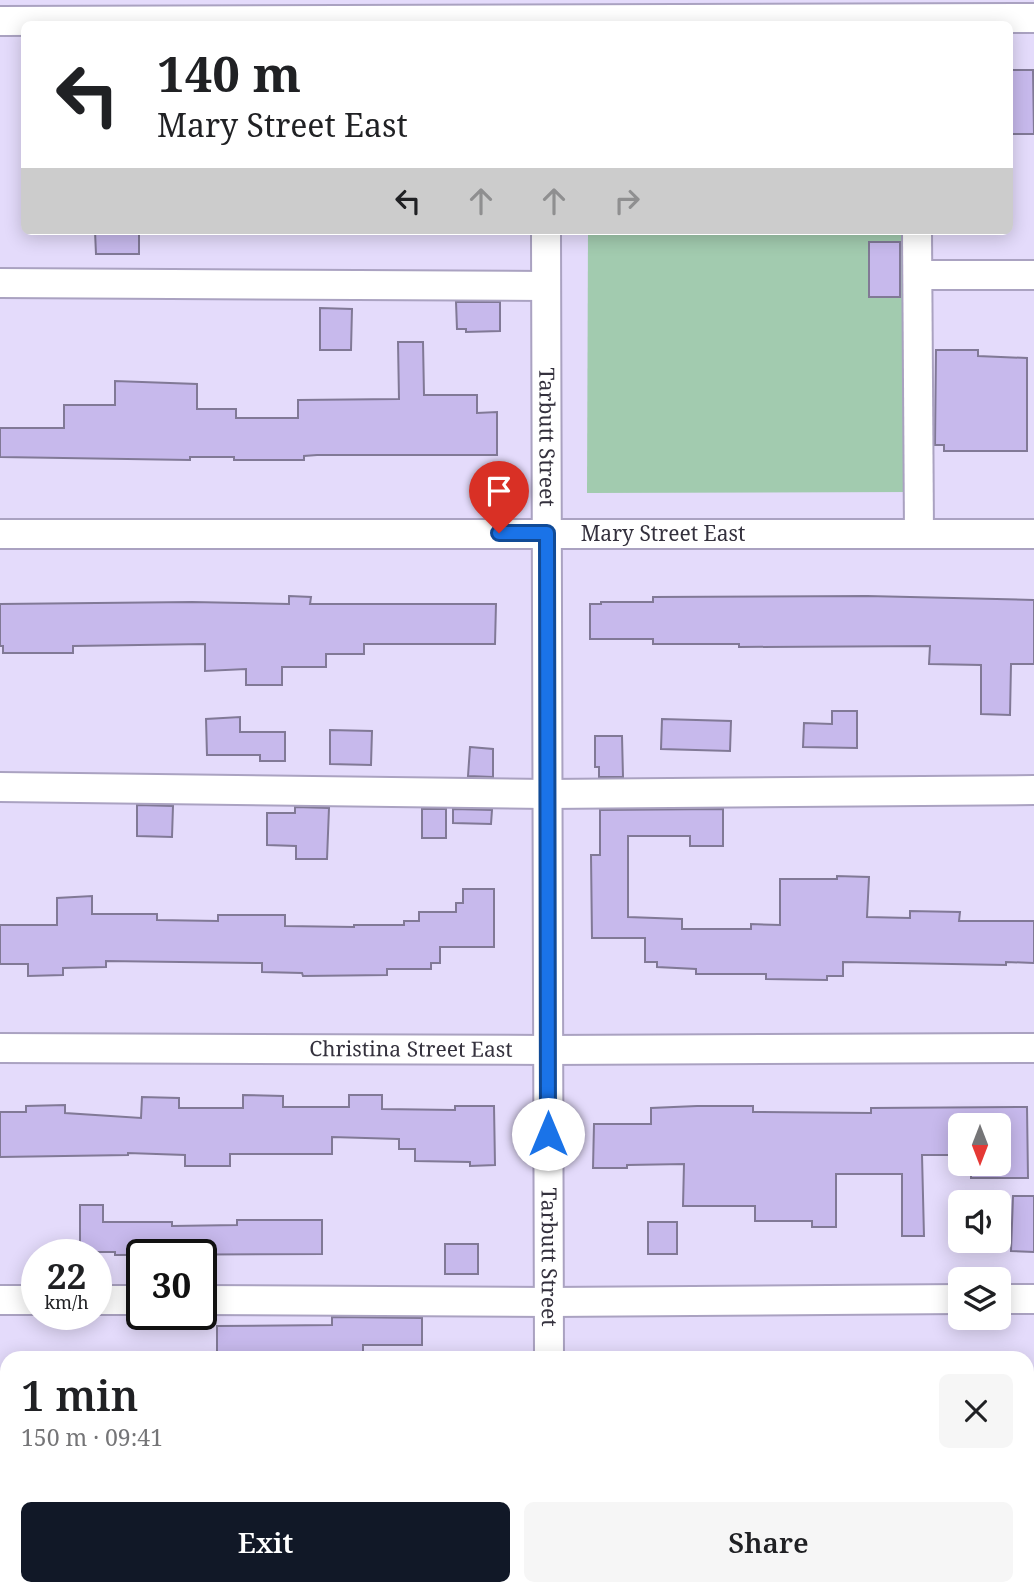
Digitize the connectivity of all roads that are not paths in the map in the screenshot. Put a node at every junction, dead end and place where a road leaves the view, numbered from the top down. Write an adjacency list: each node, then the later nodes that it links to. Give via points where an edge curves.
1 (545, 14): 3 (street); 4 (street)
2 (1034, 18): 4 (street)
3 (0, 21)
4 (916, 21)
5 (546, 235): 10 (street, Tarbutt Street)
6 (917, 235): 7 (street)
7 (918, 275): 8 (street); 13 (street)
8 (1034, 275)
9 (0, 283): 10 (street)
10 (546, 286): 11 (street, Tarbutt Street)
11 (547, 533): 12 (street, Mary Street East); 13 (street, Mary Street East); 17 (street, Tarbutt Street)
12 (0, 534)
13 (919, 534): 14 (street, Mary Street East)
14 (1034, 534)
15 (0, 788): 17 (street)
16 (1034, 790): 17 (street)
17 (547, 794): 20 (street, Tarbutt Street)
18 (0, 1048): 20 (street, Christina Street East)
19 (1034, 1048): 20 (street, Christina Street East)
20 (547, 1051): 27 (street, Tarbutt Street)
21 (948, 1299): 27 (street)
22 (1011, 1299): 23 (street)
23 (1034, 1299)
24 (0, 1300): 25 (street)
25 (21, 1300)
26 (217, 1300): 27 (street)
27 (550, 1302): 28 (street, Tarbutt Street)
28 (549, 1351)

